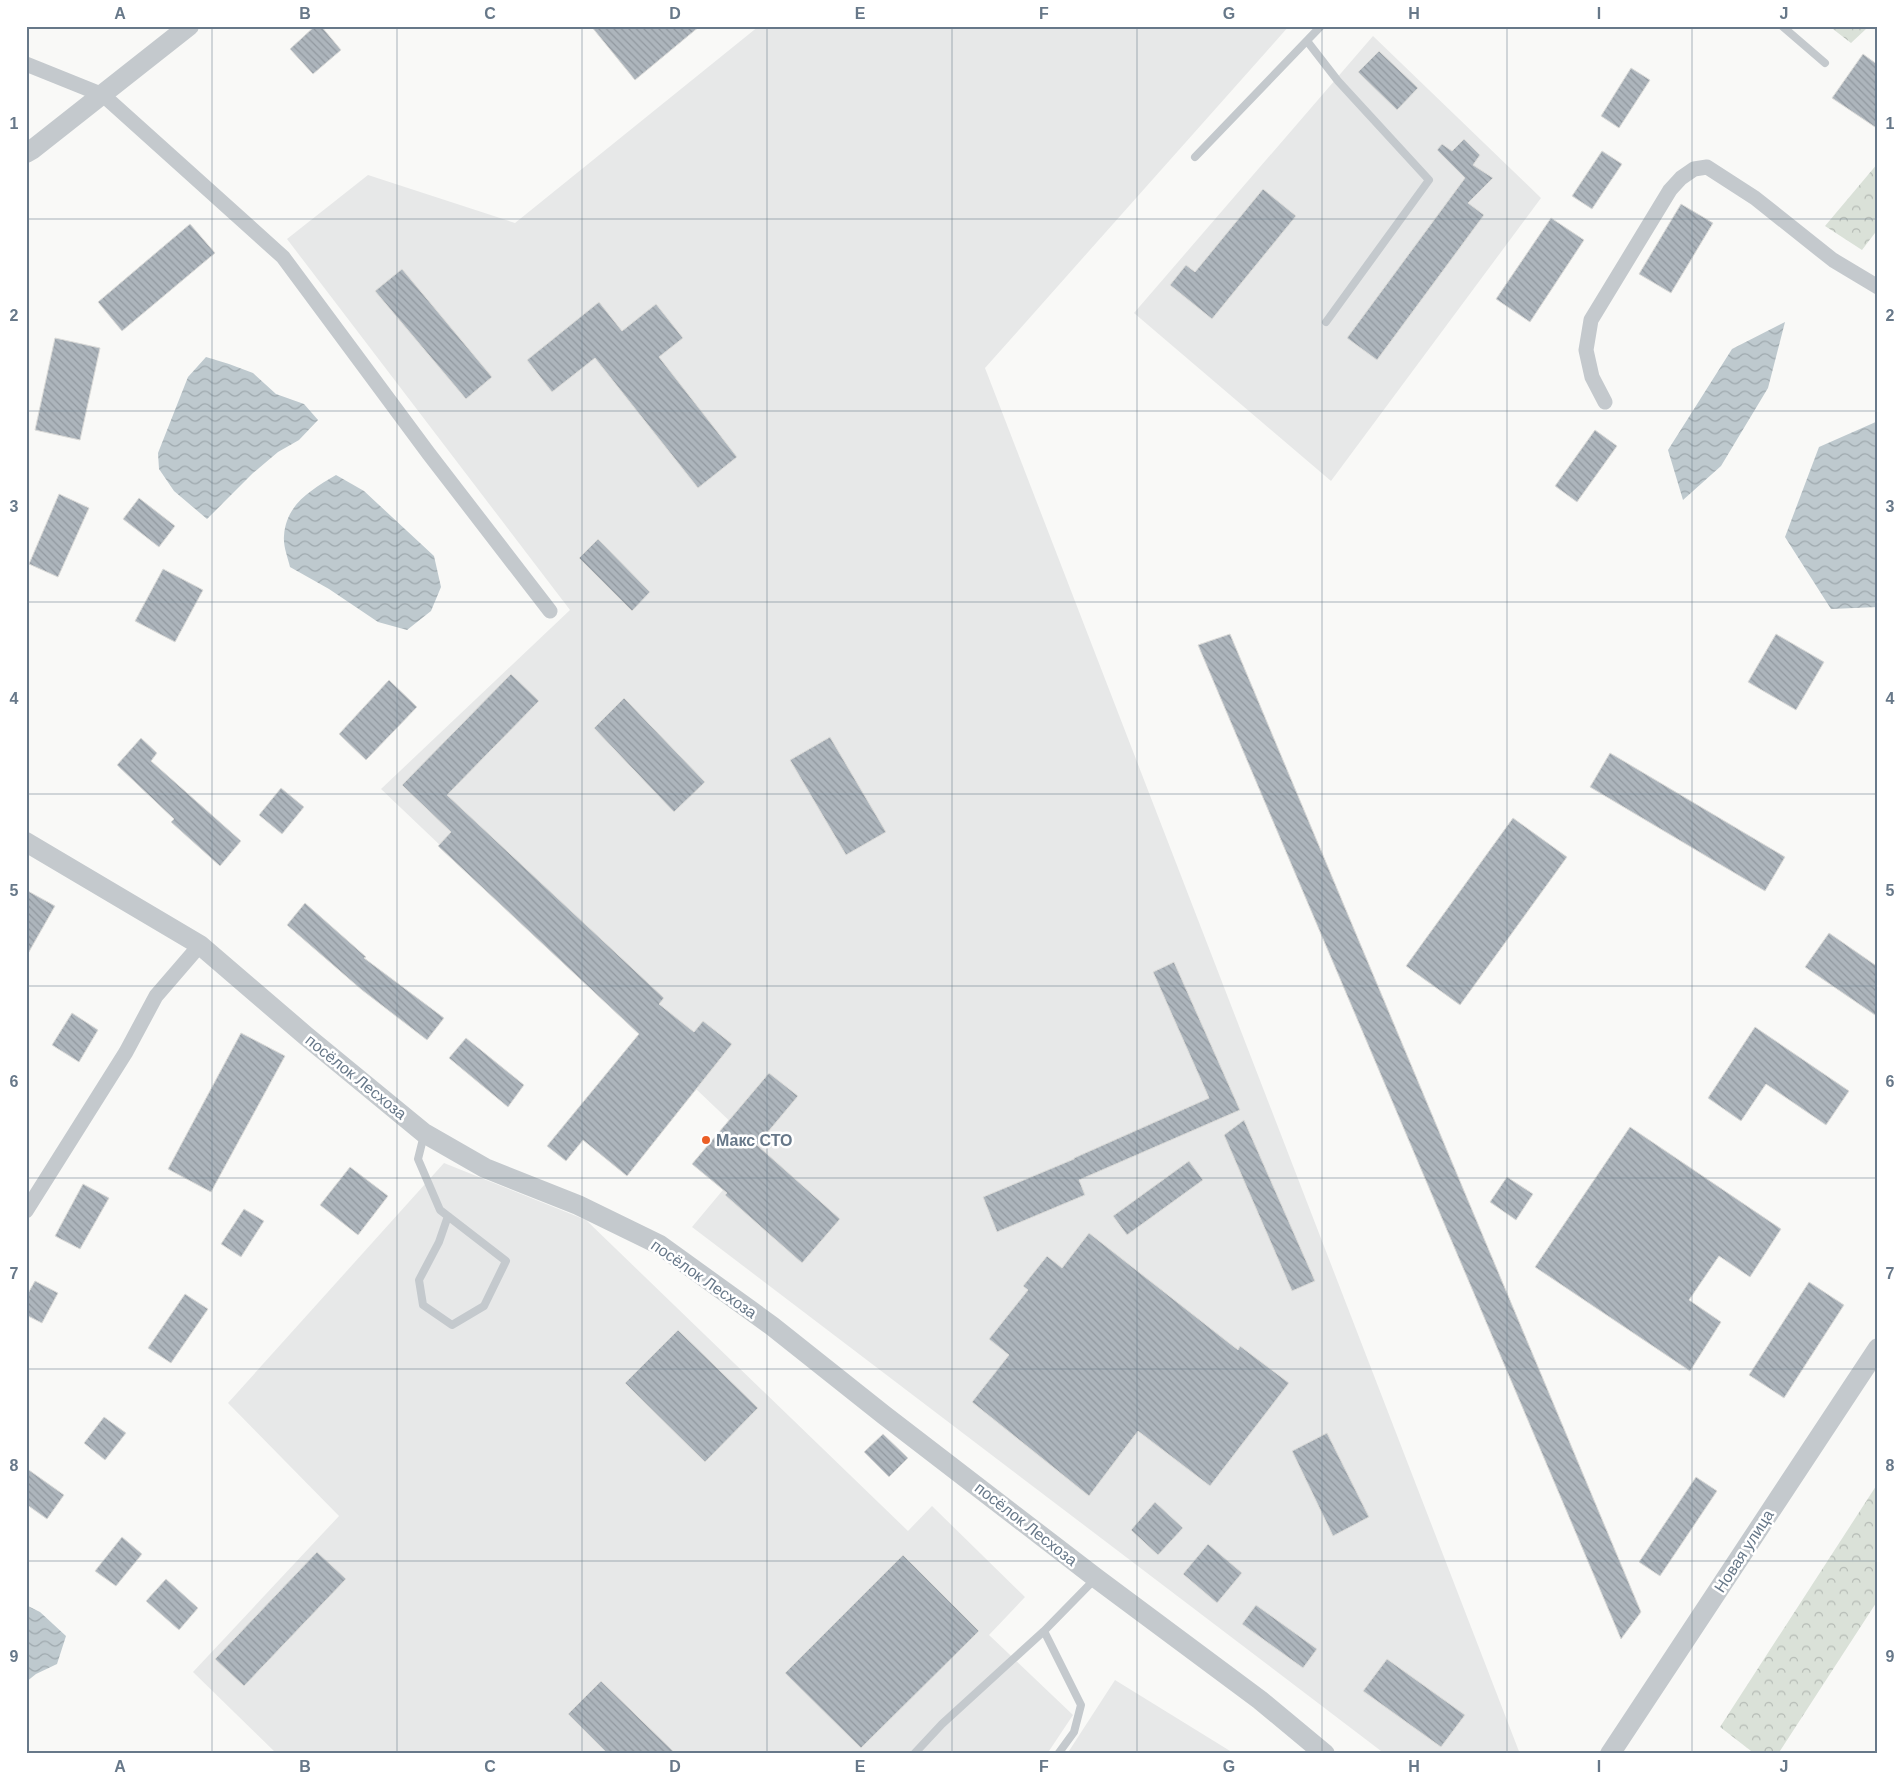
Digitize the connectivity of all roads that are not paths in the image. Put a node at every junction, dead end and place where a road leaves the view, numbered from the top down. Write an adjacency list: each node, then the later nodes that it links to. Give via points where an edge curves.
1 (189, 26): 7 (street)
2 (1321, 26): 4 (lane)
3 (1782, 26): 5 (lane)
4 (1307, 41): 9 (lane); 11 (lane, via 1429,180)
5 (1825, 63)
6 (26, 64): 7 (street)
7 (103, 95): 8 (street); 13 (street, via 283,257)
8 (28, 154)
9 (1195, 157)
10 (1878, 287): 12 (street, via 1834,260 1727,179 1707,168 1694,169 1670,190 1591,320 1586,350 1592,377)
11 (1326, 322)
12 (1605, 402)
13 (550, 611)
14 (26, 842): 15 (street, посёлок Лесхоза)
15 (200, 945): 16 (street, посёлок Лесхоза); 17 (street, via 156,996 126,1052)
16 (424, 1133): 18 (lane, via 418,1159 440,1210); 20 (street, посёлок Лесхоза, via 485,1168 578,1205 660,1245 772,1326)
17 (26, 1211)
18 (448, 1216): 18 (lane, via 506,1261 484,1306 452,1325 423,1305 419,1280)
19 (1878, 1348): 25 (street, Новая улица)
20 (1096, 1578): 21 (lane); 24 (street, посёлок Лесхоза, via 1260,1700)
21 (1044, 1631): 22 (lane, via 942,1724); 23 (lane, via 1081,1705 1074,1732)
22 (914, 1754)
23 (1058, 1754)
24 (1324, 1754)
25 (1610, 1754)

